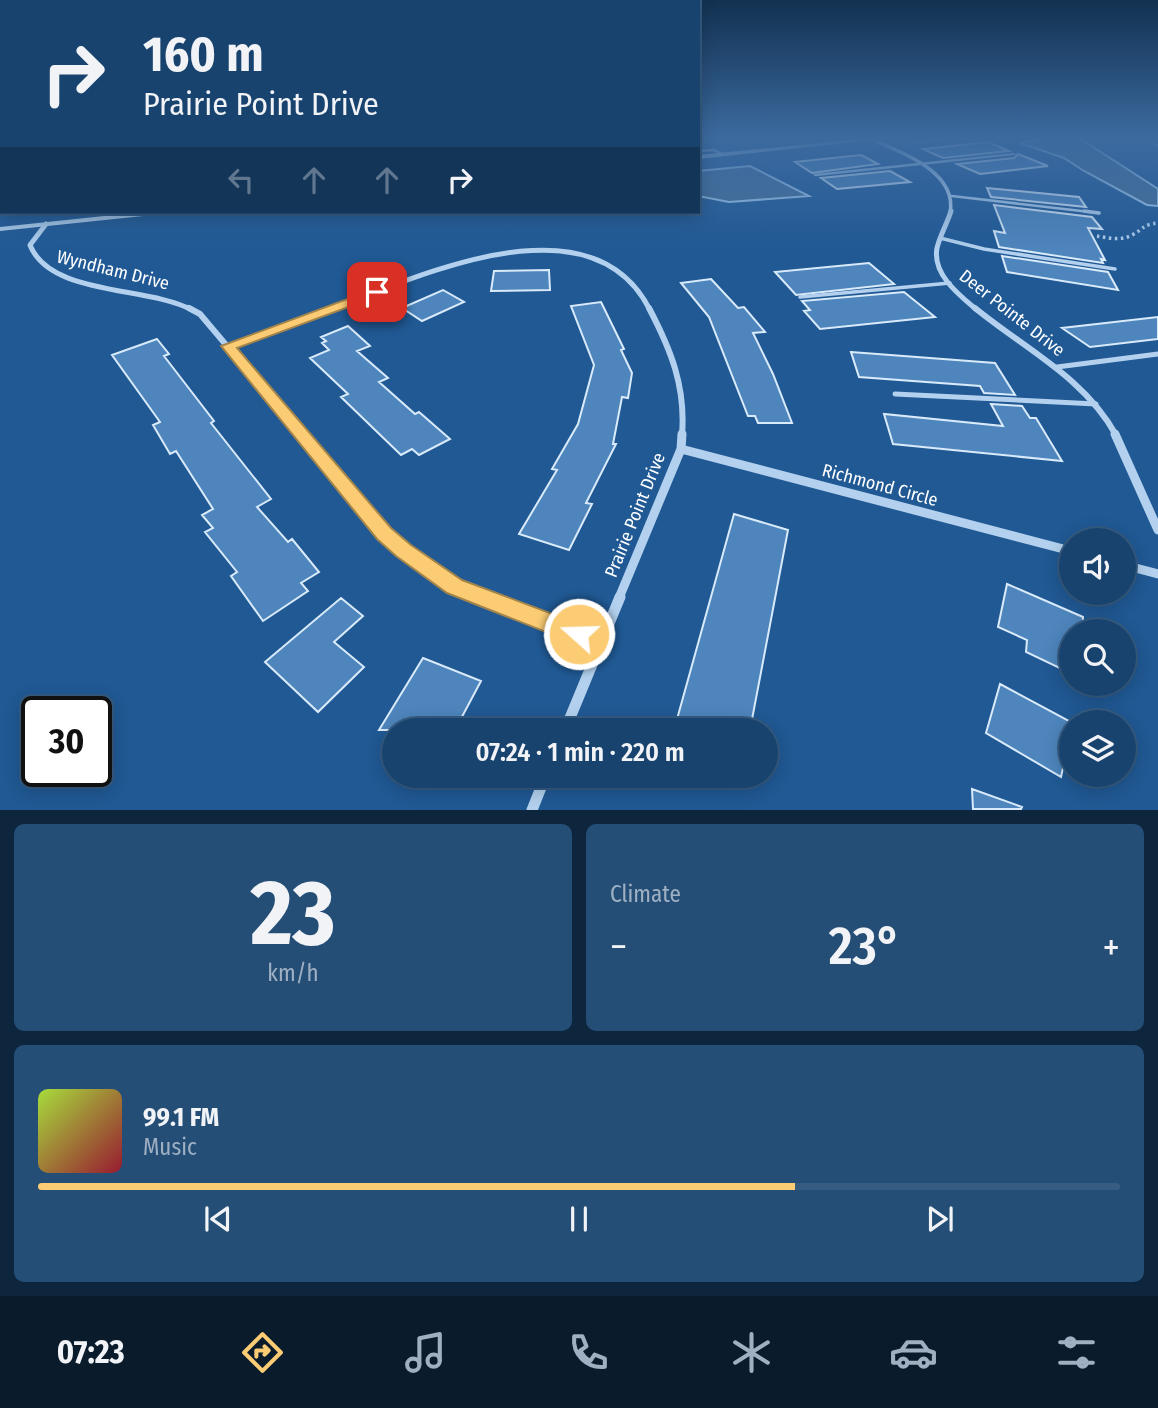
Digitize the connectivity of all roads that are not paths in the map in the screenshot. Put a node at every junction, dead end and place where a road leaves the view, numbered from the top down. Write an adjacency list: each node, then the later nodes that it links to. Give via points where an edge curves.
1 (936, 176): 2 (street)
2 (951, 196): 3 (lane); 7 (street, Deer Pointe Drive, via 953,210)
3 (1098, 213)
4 (143, 214): 5 (street)
5 (47, 224): 6 (street); 11 (street, Wyndham Drive, via 30,245 34,260 42,267 66,277 171,300 200,314)
6 (0, 229)
7 (940, 238): 8 (lane); 9 (street, Deer Pointe Drive, via 936,263)
8 (1115, 269)
9 (950, 283): 10 (lane); 13 (street, Deer Pointe Drive)
10 (800, 297)
11 (228, 346): 16 (street, Prairie Point Drive, via 469,259 523,250 577,255 611,265 634,282 670,345 685,405); 21 (street, Wyndham Drive, via 403,551 455,586)
12 (1158, 355): 13 (lane)
13 (1057, 367): 15 (street, Deer Pointe Drive)
14 (895, 394): 15 (lane)
15 (1096, 404): 17 (street, Deer Pointe Drive, via 1123,446)
16 (681, 449): 18 (street, Richmond Circle); 21 (street, Prairie Point Drive)
17 (1158, 530)
18 (1059, 548)
19 (1136, 568): 20 (street)
20 (1158, 574)
21 (601, 642): 22 (street, Prairie Point Drive)
22 (570, 718)
23 (541, 788): 24 (street)
24 (532, 810)

